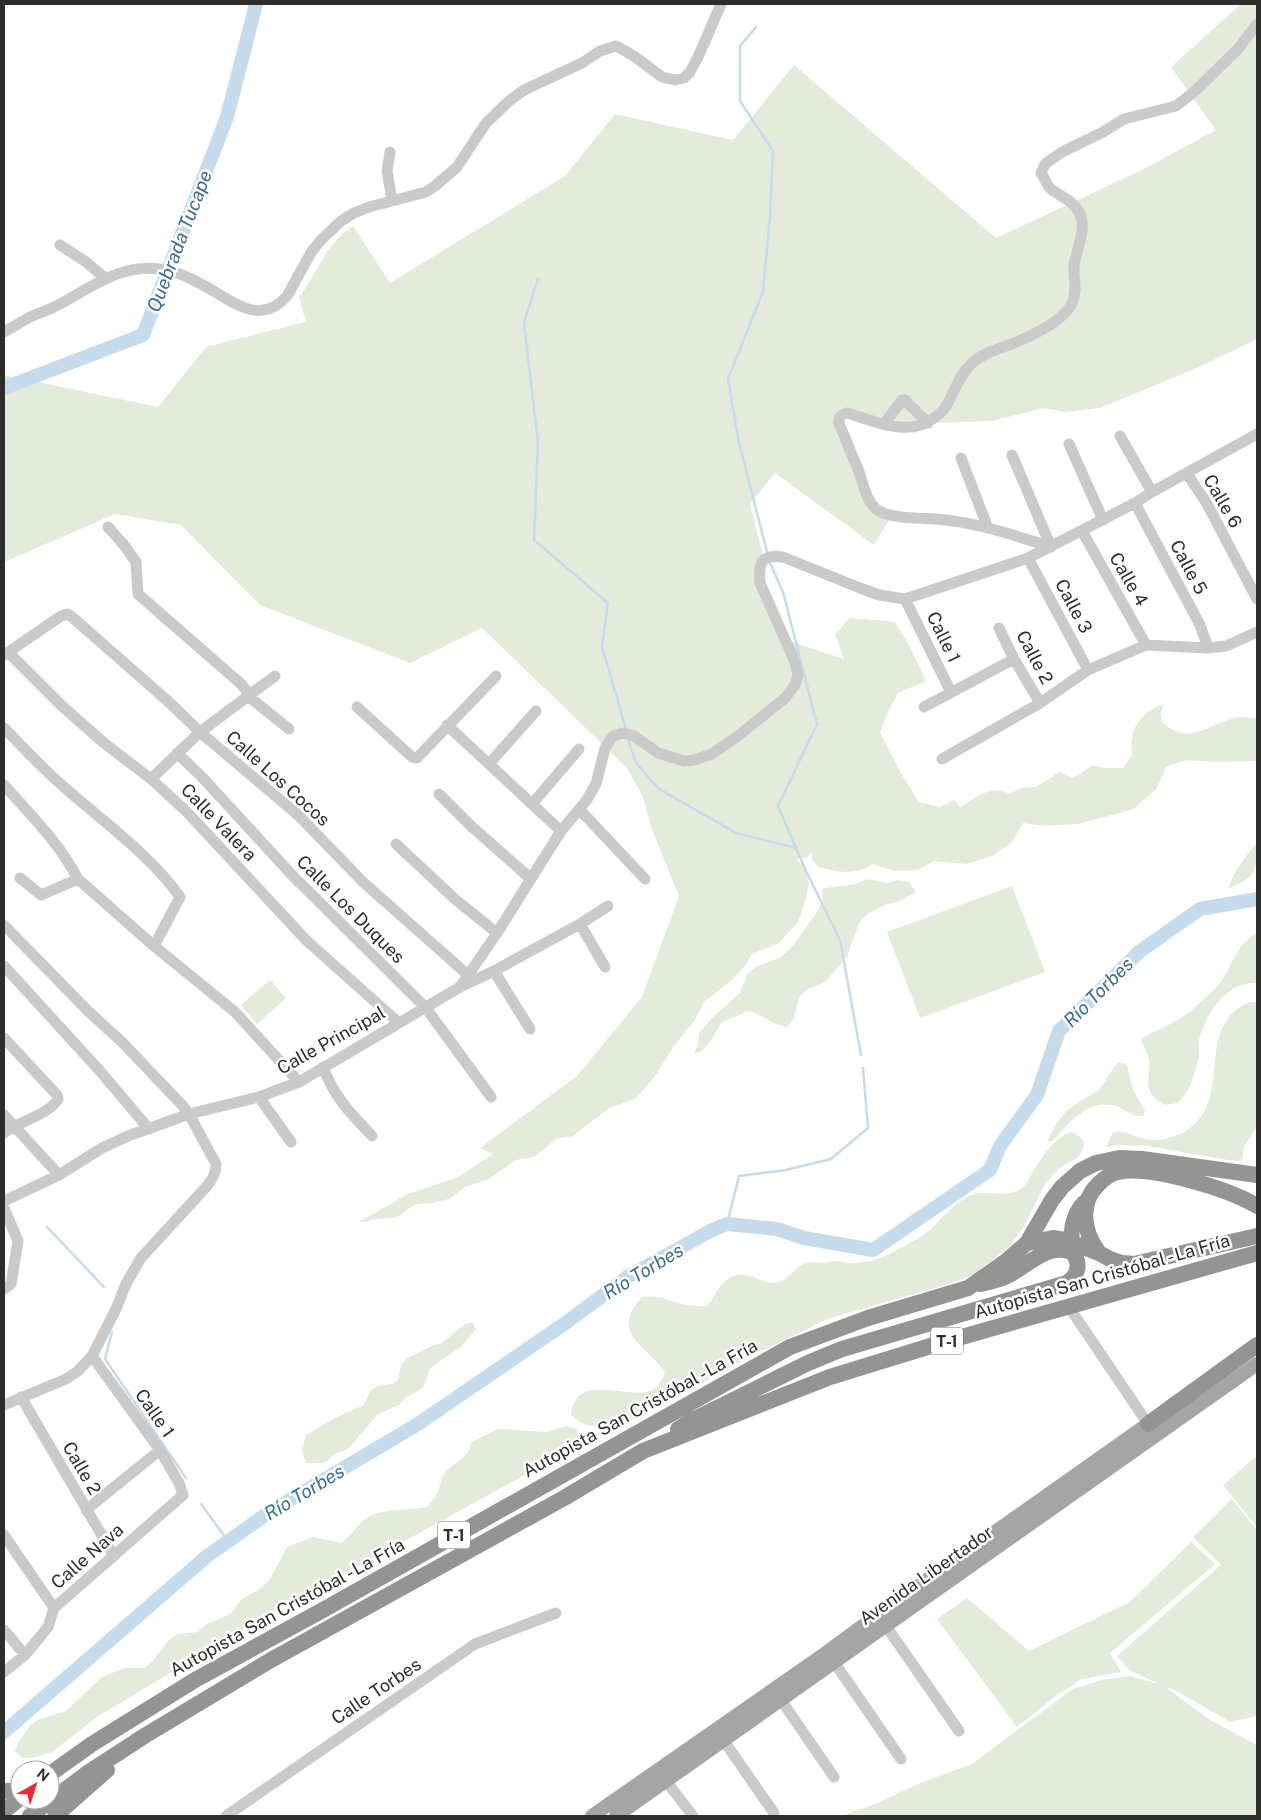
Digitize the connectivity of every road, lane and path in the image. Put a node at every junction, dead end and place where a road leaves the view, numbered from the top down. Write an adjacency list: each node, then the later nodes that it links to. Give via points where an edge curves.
1 (721, 4): 4 (street, via 699,55 684,78 662,77 616,46 600,51 509,101 486,123 457,167 443,181 426,192)
2 (1257, 24): 8 (street, via 1238,49 1176,106 1124,119 1045,164 1041,173 1049,187 1073,202 1080,214 1082,226 1074,266 1073,302 1068,312 1043,329 973,362 959,380 944,410)
3 (390, 152): 4 (street, via 387,171)
4 (392, 200): 6 (street, via 354,213 331,230 312,251 283,301 269,310 253,311 202,284 162,270 134,269)
5 (60, 246): 6 (street)
6 (105, 278): 7 (street)
7 (4, 332)
8 (928, 422): 9 (street, via 916,428 903,429); 9 (street, via 902,400)
9 (884, 424): 20 (street, via 847,413 838,420 866,495 878,511)
10 (1257, 434): 15 (street)
11 (1120, 436): 16 (street)
12 (1068, 444): 18 (street)
13 (1012, 455): 22 (street)
14 (961, 458): 20 (street)
15 (1187, 474): 16 (street); 25 (street, Calle 6, via 1206,502)
16 (1152, 492): 17 (street)
17 (1135, 503): 18 (street); 29 (street, Calle 5, via 1200,624)
18 (1103, 520): 21 (street)
19 (108, 527): 36 (street, via 136,562 138,594 240,683)
20 (988, 528): 22 (street)
21 (1082, 531): 22 (street); 28 (street, Calle 4)
22 (1051, 547): 23 (street)
23 (1028, 558): 24 (street); 32 (street, Calle 3)
24 (906, 599): 35 (street, Calle 1); 53 (street, via 866,591 783,557 764,559 759,569 760,583 795,662 798,675 795,686 774,708 721,748 694,760 684,761 658,753 634,736 623,733 613,736 605,748 596,784)
25 (1257, 599)
26 (999, 628): 31 (street, Calle 2)
27 (1257, 632): 29 (street, via 1226,646)
28 (1146, 645): 29 (street); 32 (street)
29 (1208, 648)
30 (6, 653): 44 (street, Calle Los Cocos, via 67,614); 49 (street, Calle Valera, via 104,743)
31 (1014, 659): 35 (street); 37 (street, Calle 2)
32 (1088, 670): 37 (street)
33 (275, 676): 36 (street)
34 (496, 676): 41 (street)
35 (951, 692): 39 (street)
36 (248, 696): 43 (street); 44 (street)
37 (1040, 703): 47 (street)
38 (357, 707): 41 (street, via 414,758)
39 (924, 707)
40 (536, 711): 48 (street)
41 (447, 725): 48 (street)
42 (4, 728): 64 (street, via 61,785 155,868 177,893 180,898)
43 (289, 729)
44 (200, 732): 46 (street); 68 (street, Calle Los Cocos, via 298,815 363,882)
45 (579, 749): 52 (street)
46 (177, 752): 49 (street); 70 (street, Calle Los Duques, via 292,875)
47 (942, 759)
48 (489, 764): 52 (street)
49 (151, 779): 71 (street, Calle Valera, via 186,811 307,941)
50 (4, 785): 58 (street, via 60,849)
51 (438, 794): 57 (street)
52 (532, 804): 54 (street)
53 (580, 810): 54 (street); 59 (street)
54 (561, 831): 57 (street)
55 (396, 844): 63 (street)
56 (20, 878): 58 (street, via 41,895)
57 (530, 878): 63 (street)
58 (78, 879): 64 (street)
59 (645, 879)
60 (608, 906): 61 (street, Calle Principal)
61 (580, 924): 66 (street); 67 (street, Calle Principal)
62 (5, 930): 78 (street, via 123,1043)
63 (497, 934): 68 (street)
64 (154, 946): 75 (street, via 235,1012)
65 (4, 966): 81 (street)
66 (605, 966)
67 (494, 971): 69 (street, Calle Principal); 72 (street)
68 (468, 975): 69 (street)
69 (460, 987): 70 (street, Calle Principal)
70 (426, 1008): 71 (street, Calle Principal); 77 (street, Calle Los Duques)
71 (399, 1022): 74 (street, Calle Principal)
72 (530, 1029)
73 (4, 1038): 80 (street, via 58,1099 56,1104 34,1117)
74 (323, 1067): 75 (street, Calle Principal); 83 (street, via 340,1102)
75 (298, 1082): 76 (street, Calle Principal)
76 (259, 1096): 78 (street, Calle Principal); 84 (street)
77 (491, 1097)
78 (189, 1114): 81 (street, Calle Principal); 100 (street, via 216,1164 213,1177 141,1258)
79 (4, 1115): 80 (street)
80 (14, 1125): 82 (street); 85 (street)
81 (149, 1129): 85 (street, Calle Principal, via 102,1148)
82 (4, 1133)
83 (372, 1136)
84 (291, 1142)
85 (59, 1175): 88 (street, Calle Principal)
86 (1257, 1175): 92 (highway, Autopista San Cristóbal - La Fría / T-1, via 1142,1159 1119,1158 1096,1163 1080,1171 1062,1187)
87 (1087, 1200): 89 (highway, via 1104,1179 1116,1172 1130,1171 1149,1172 1218,1188); 93 (highway, via 1078,1209); 94 (highway, via 1087,1228)
88 (4, 1201)
89 (1257, 1206)
90 (4, 1208): 97 (street, via 18,1242 11,1284)
91 (1257, 1236): 94 (highway, via 1134,1264 1122,1263)
92 (1027, 1243): 93 (highway, via 1053,1238); 96 (highway, Autopista San Cristóbal - La Fría / T-1)
93 (1071, 1247): 94 (highway); 96 (highway, via 1053,1249 1008,1276); 106 (highway, via 1078,1269 1067,1283 842,1349 692,1421)
94 (1099, 1253)
95 (1257, 1253): 98 (highway, Autopista San Cristóbal - La Fría / T-1)
96 (968, 1288): 123 (highway, Autopista San Cristóbal - La Fría / T-1, via 868,1318 790,1347 204,1675)
97 (4, 1289)
98 (1069, 1307): 104 (street); 106 (highway, Autopista San Cristóbal - La Fría / T-1, via 830,1377)
99 (1257, 1345): 104 (highway)
100 (92, 1356): 102 (street, via 66,1379); 105 (street, Calle 1)
101 (1257, 1364): 113 (main road, Avenida Libertador)
102 (21, 1397): 103 (street); 108 (street, Calle 2)
103 (4, 1405)
104 (1148, 1424): 130 (main road, Avenida Libertador)
105 (160, 1450): 107 (street, Calle 1); 108 (street)
106 (644, 1452): 120 (highway, Autopista San Cristóbal - La Fría / T-1, via 270,1660)
107 (183, 1495): 110 (street, Calle Nava)
108 (86, 1510): 110 (street, Calle 2)
109 (4, 1534): 111 (street)
110 (114, 1556): 111 (street, Calle Nava)
111 (54, 1608): 115 (street, Calle Nava, via 48,1627)
112 (556, 1613): 129 (street, Calle Torbes, via 476,1644)
113 (886, 1626): 116 (main road, Avenida Libertador); 119 (street)
114 (4, 1630): 115 (street)
115 (25, 1655): 117 (street, Calle Nava)
116 (834, 1662): 118 (main road, Avenida Libertador); 122 (street)
117 (4, 1672)
118 (781, 1700): 121 (main road, Avenida Libertador); 124 (street)
119 (959, 1731)
120 (146, 1735): 127 (highway, Autopista San Cristóbal - La Fría / T-1); 128 (highway)
121 (724, 1740): 125 (main road, Avenida Libertador); 126 (street)
122 (900, 1759)
123 (60, 1767)
124 (834, 1777)
125 (666, 1781): 131 (main road, Avenida Libertador); 132 (street)
126 (774, 1813)
127 (30, 1816)
128 (55, 1816)
129 (226, 1816)
130 (592, 1816)
131 (616, 1816)
132 (693, 1816)

